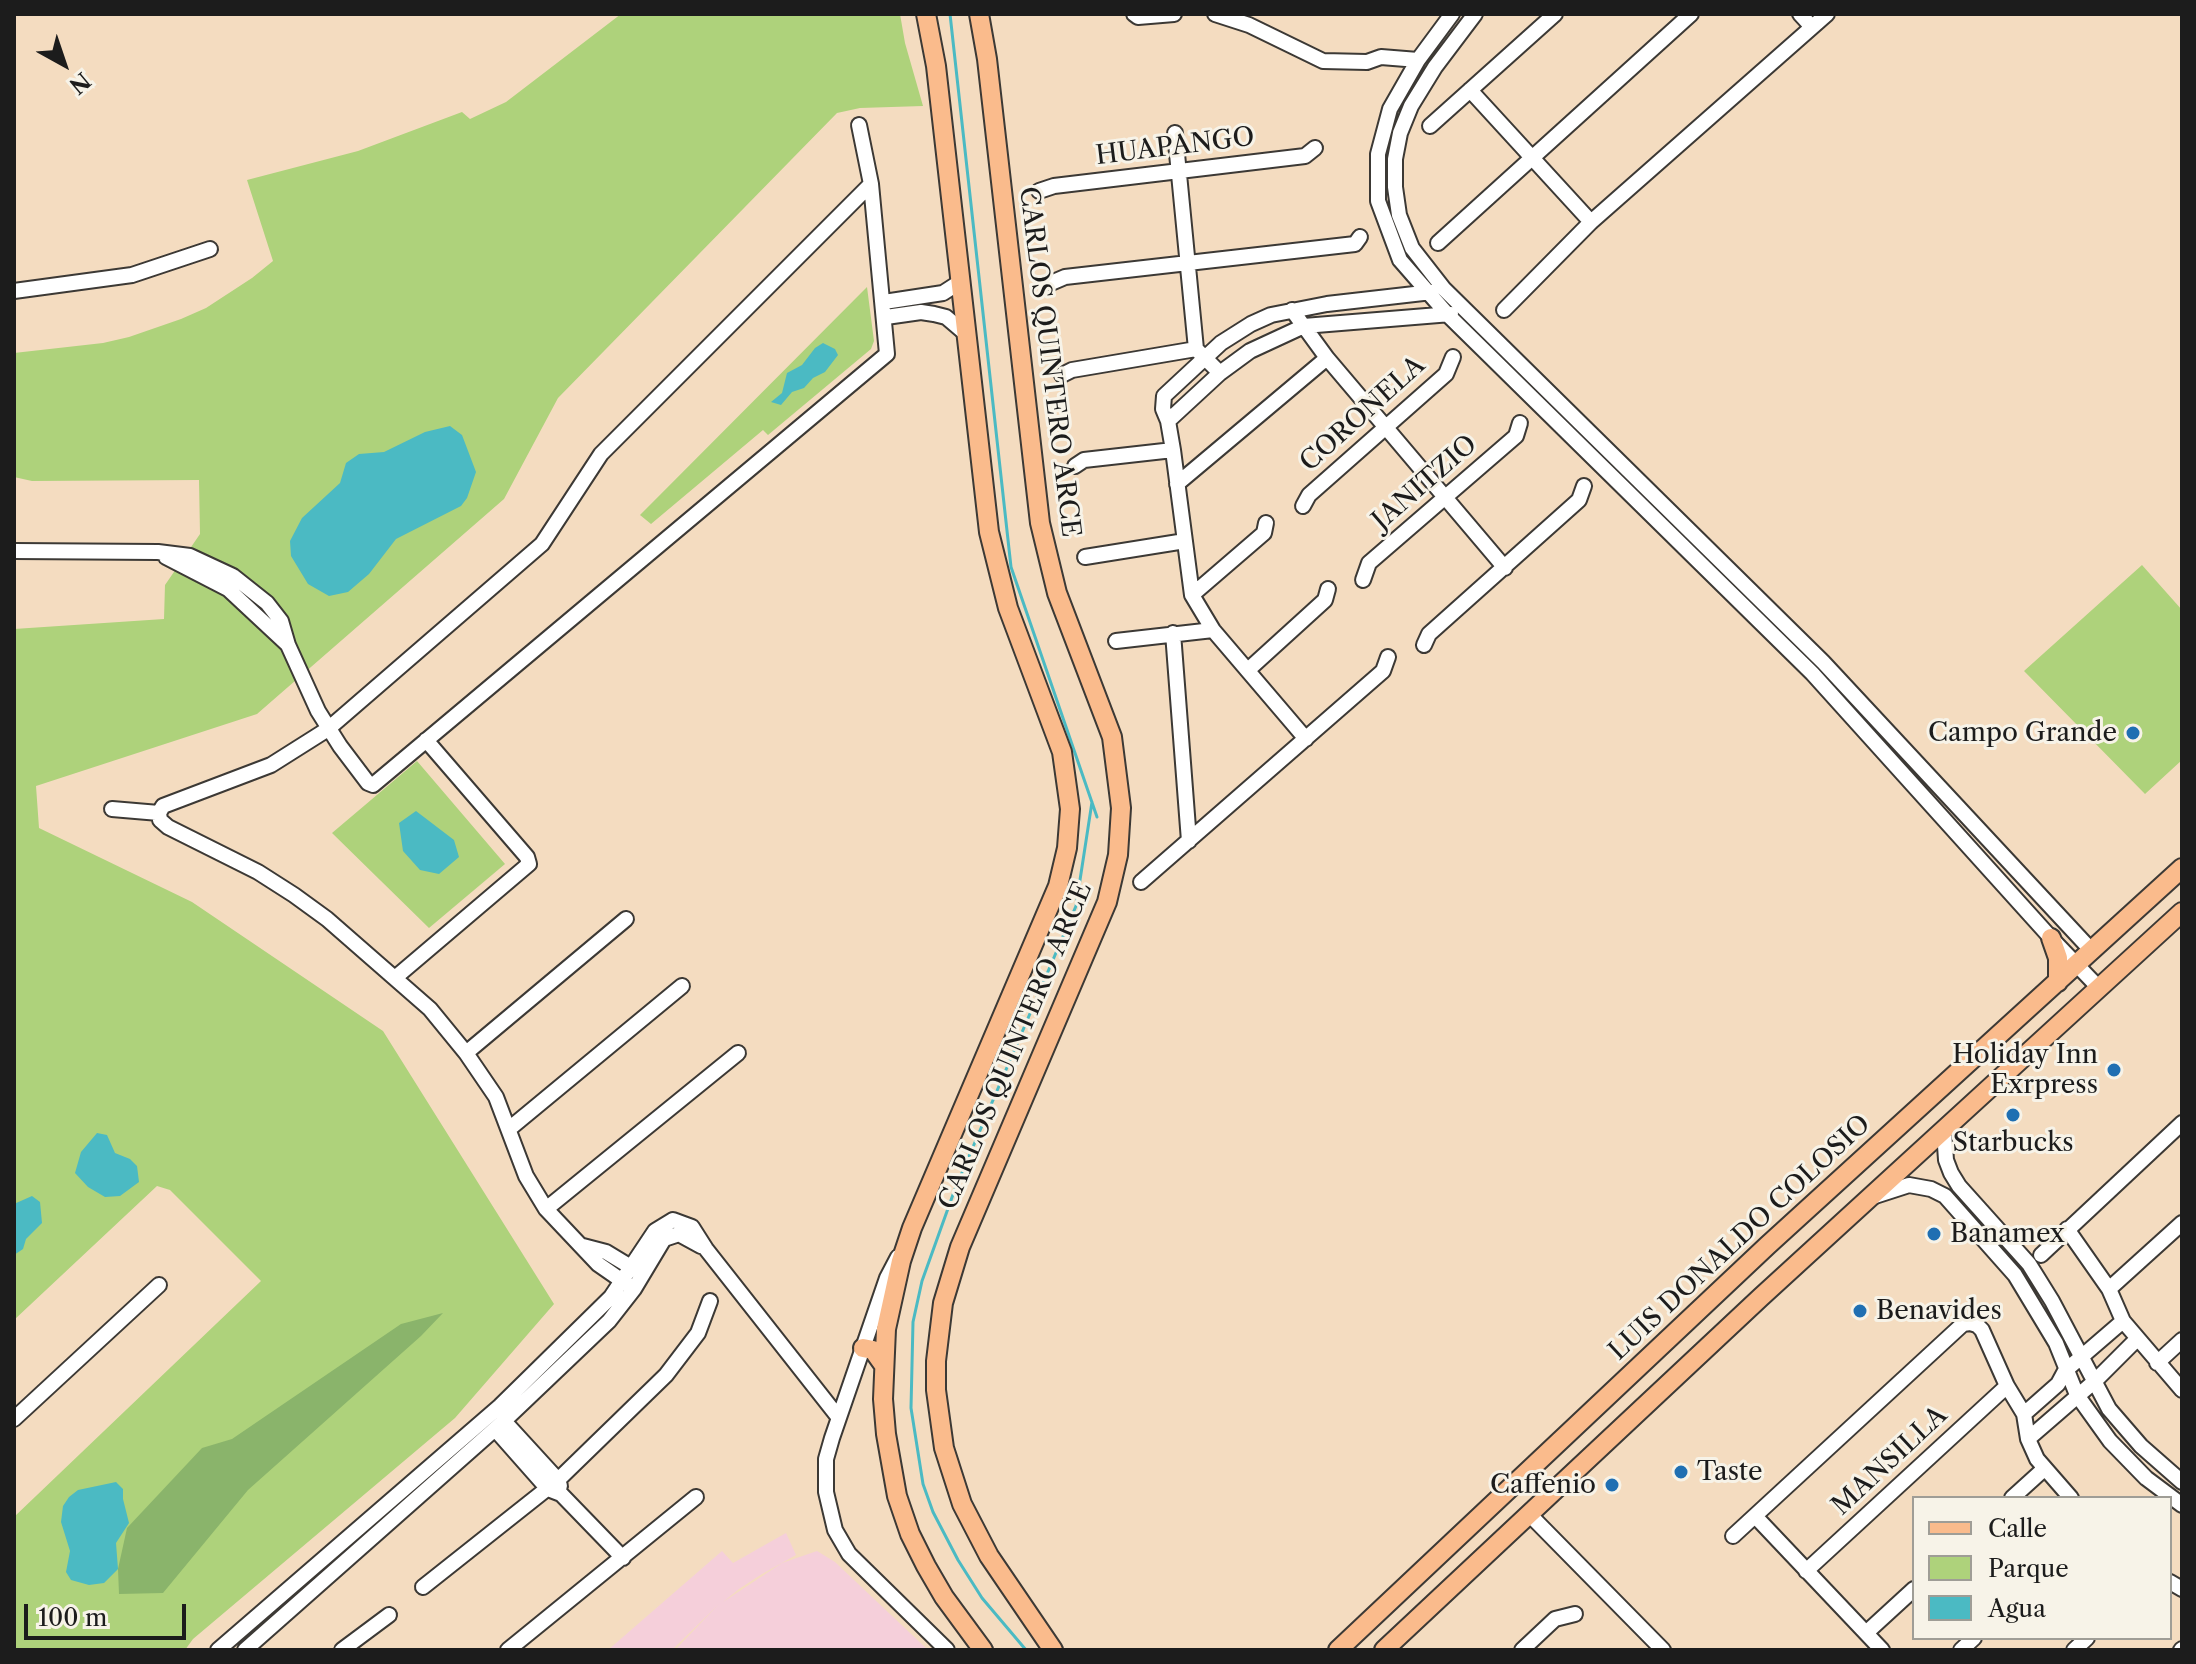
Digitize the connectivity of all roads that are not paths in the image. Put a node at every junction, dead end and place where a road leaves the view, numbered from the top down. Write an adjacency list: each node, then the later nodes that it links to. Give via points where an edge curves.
1 (926, 14): 28 (main road, CARLOS QUINTERO ARCE)
2 (979, 14): 157 (main road, CARLOS QUINTERO ARCE, via 1040,523 1057,593 1112,737 1121,808 1107,902 960,1247 943,1303 936,1361 939,1419 962,1504 989,1556)
3 (1134, 14): 4 (street)
4 (1174, 14)
5 (1215, 14): 13 (street, via 1323,61)
6 (1452, 14): 13 (street)
7 (1475, 14): 30 (street, via 1411,106 1395,159 1399,215 1412,248)
8 (1555, 14): 14 (street)
9 (1691, 14): 19 (street)
10 (1800, 14): 12 (street)
11 (1827, 14): 12 (street)
12 (1812, 27): 23 (street)
13 (1418, 60): 32 (street, via 1390,109 1378,154 1378,201 1400,260)
14 (1470, 90): 16 (street); 19 (street)
15 (859, 125): 21 (street)
16 (1430, 126)
17 (1175, 133): 20 (street)
18 (1315, 148): 20 (street, HUAPANGO, via 1305,156)
19 (1531, 157): 23 (street); 25 (street)
20 (1178, 170): 22 (street, HUAPANGO); 27 (street)
21 (871, 184): 35 (street); 72 (street, via 606,447 542,544)
22 (1039, 191)
23 (1591, 222): 37 (street)
24 (1360, 237): 27 (street, via 1355,244)
25 (1438, 243)
26 (210, 249): 31 (street, via 132,275)
27 (1188, 263): 29 (street); 41 (street)
28 (960, 282): 33 (street); 40 (main road, CARLOS QUINTERO ARCE)
29 (1051, 283)
30 (1444, 289): 32 (street); 34 (street)
31 (14, 291)
32 (1427, 294): 36 (street); 38 (street)
33 (920, 305): 35 (street); 40 (street)
34 (1463, 307): 38 (street); 55 (street)
35 (885, 310): 74 (street, via 886,356)
36 (1292, 310): 39 (street); 41 (street, via 1251,324)
37 (1504, 310)
38 (1448, 315): 39 (street); 57 (street)
39 (1304, 326): 43 (street); 44 (street, via 1275,337)
40 (966, 334): 99 (main road, CARLOS QUINTERO ARCE, via 989,532 1008,608 1062,752 1069,828 1051,905)
41 (1201, 354): 44 (street); 45 (street); 46 (street, via 1164,396)
42 (1453, 357): 48 (street, CORONELA, via 1446,374)
43 (1327, 358): 48 (street); 51 (street)
44 (1220, 373): 46 (street)
45 (1062, 375)
46 (1168, 421): 49 (street)
47 (1520, 423): 53 (street, JANITZIO, via 1516,436)
48 (1386, 427): 53 (street); 54 (street, CORONELA)
49 (1173, 450): 50 (street, via 1084,460); 51 (street)
50 (1075, 466)
51 (1177, 484): 58 (street)
52 (1584, 486): 61 (street, via 1579,500)
53 (1446, 498): 61 (street); 62 (street, JANITZIO, via 1369,563)
54 (1303, 506)
55 (1675, 515): 57 (street); 70 (street)
56 (1266, 523): 64 (street, via 1264,533)
57 (1665, 527): 70 (street)
58 (1185, 541): 60 (street); 64 (street)
59 (14, 551): 72 (street, via 190,556 243,583 281,621)
60 (1085, 557)
61 (1505, 568): 68 (street, via 1429,634)
62 (1363, 580)
63 (1328, 589): 71 (street, via 1325,600)
64 (1192, 595): 65 (street)
65 (1213, 630): 66 (street); 71 (street)
66 (1173, 633): 67 (street); 79 (street)
67 (1116, 641)
68 (1424, 645)
69 (1388, 657): 73 (street, via 1383,671)
70 (1818, 667): 75 (street); 78 (street)
71 (1248, 670): 73 (street)
72 (328, 729): 74 (street, via 371,785); 77 (street, via 271,765 163,806)
73 (1306, 739): 79 (street)
74 (426, 740): 87 (street, via 529,864)
75 (1955, 803): 78 (street); 85 (street)
76 (112, 809): 77 (street)
77 (159, 813): 87 (street, via 168,827 294,895)
78 (1941, 816): 84 (street)
79 (1189, 841): 81 (street)
80 (2182, 868): 85 (main road, LUIS DONALDO COLOSIO)
81 (1141, 882)
82 (2182, 912): 90 (main road)
83 (626, 919): 91 (street)
84 (2051, 938): 86 (street); 88 (main road)
85 (2092, 951): 86 (main road, LUIS DONALDO COLOSIO)
86 (2078, 965): 88 (main road, LUIS DONALDO COLOSIO); 90 (street)
87 (396, 977): 91 (street)
88 (2058, 982): 101 (main road, LUIS DONALDO COLOSIO)
89 (682, 986): 94 (street)
90 (2099, 988): 95 (main road)
91 (466, 1053): 94 (street, via 496,1097)
92 (738, 1053): 97 (street)
93 (2182, 1123): 100 (street)
94 (509, 1129): 97 (street, via 526,1176)
95 (1944, 1131): 96 (main road); 104 (street, via 1946,1160 1959,1186)
96 (1874, 1196): 106 (street, via 1909,1185 1939,1191); 110 (main road)
97 (546, 1209): 102 (street)
98 (2182, 1223): 109 (street)
99 (912, 1228): 115 (street, via 887,1278); 118 (main road, CARLOS QUINTERO ARCE, via 892,1295)
100 (2067, 1229): 104 (street); 109 (street)
101 (1768, 1245): 110 (main road, via 1754,1272); 141 (main road, LUIS DONALDO COLOSIO)
102 (582, 1246): 105 (street, via 606,1252); 108 (street)
103 (706, 1249): 105 (street, via 688,1237 671,1235); 105 (street, via 692,1227 673,1220 642,1248); 126 (street)
104 (2035, 1259): 106 (street); 116 (street)
105 (638, 1271): 108 (street)
106 (2015, 1275): 119 (street, via 2056,1343)
107 (159, 1285): 127 (street)
108 (629, 1285): 123 (street, via 601,1308)
109 (2109, 1289): 112 (street)
110 (1761, 1297): 138 (main road)
111 (710, 1301): 133 (street, via 684,1354)
112 (2123, 1321): 113 (street); 116 (street)
113 (2137, 1339): 117 (street); 120 (street)
114 (2182, 1340): 117 (street)
115 (863, 1348): 118 (main road, via 873,1350); 126 (street)
116 (2082, 1357): 119 (street); 120 (street)
117 (2157, 1363): 122 (street)
118 (883, 1364): 156 (main road, CARLOS QUINTERO ARCE, via 886,1434 903,1514 944,1597)
119 (2065, 1371): 124 (street); 125 (street)
120 (2095, 1381): 124 (street); 132 (street, via 2109,1409)
121 (2007, 1386): 125 (street); 139 (street, via 1982,1330 1963,1324); 143 (street, MANSILLA)
122 (2182, 1390)
123 (523, 1394): 128 (street); 130 (street)
124 (2077, 1395): 129 (street); 137 (street, via 2130,1463)
125 (2024, 1414): 129 (street)
126 (839, 1418): 155 (street, via 828,1448 825,1481 836,1531 849,1554)
127 (14, 1419)
128 (500, 1425): 130 (street); 133 (street)
129 (2028, 1439): 131 (street)
130 (464, 1447): 151 (street); 152 (street)
131 (2044, 1469): 134 (street); 135 (street)
132 (2182, 1482)
133 (556, 1488): 142 (street); 145 (street)
134 (2014, 1496)
135 (2069, 1496)
136 (696, 1497): 142 (street)
137 (2181, 1502)
138 (1530, 1515): 144 (main road); 160 (street)
139 (1755, 1516): 140 (street); 143 (street)
140 (1733, 1536)
141 (1451, 1542): 144 (main road, via 1466,1551); 158 (main road, LUIS DONALDO COLOSIO)
142 (623, 1558): 154 (street)
143 (1806, 1571): 149 (street)
144 (1468, 1573): 150 (main road)
145 (423, 1587)
146 (1912, 1591): 149 (street)
147 (1575, 1614): 159 (street, via 1555,1619)
148 (389, 1615): 153 (street)
149 (1866, 1633): 161 (street)
150 (1386, 1649)
151 (218, 1650)
152 (245, 1650)
153 (342, 1650)
154 (508, 1650)
155 (947, 1650)
156 (983, 1650)
157 (1053, 1650)
158 (1338, 1650)
159 (1522, 1650)
160 (1663, 1650)
161 (1882, 1650)

